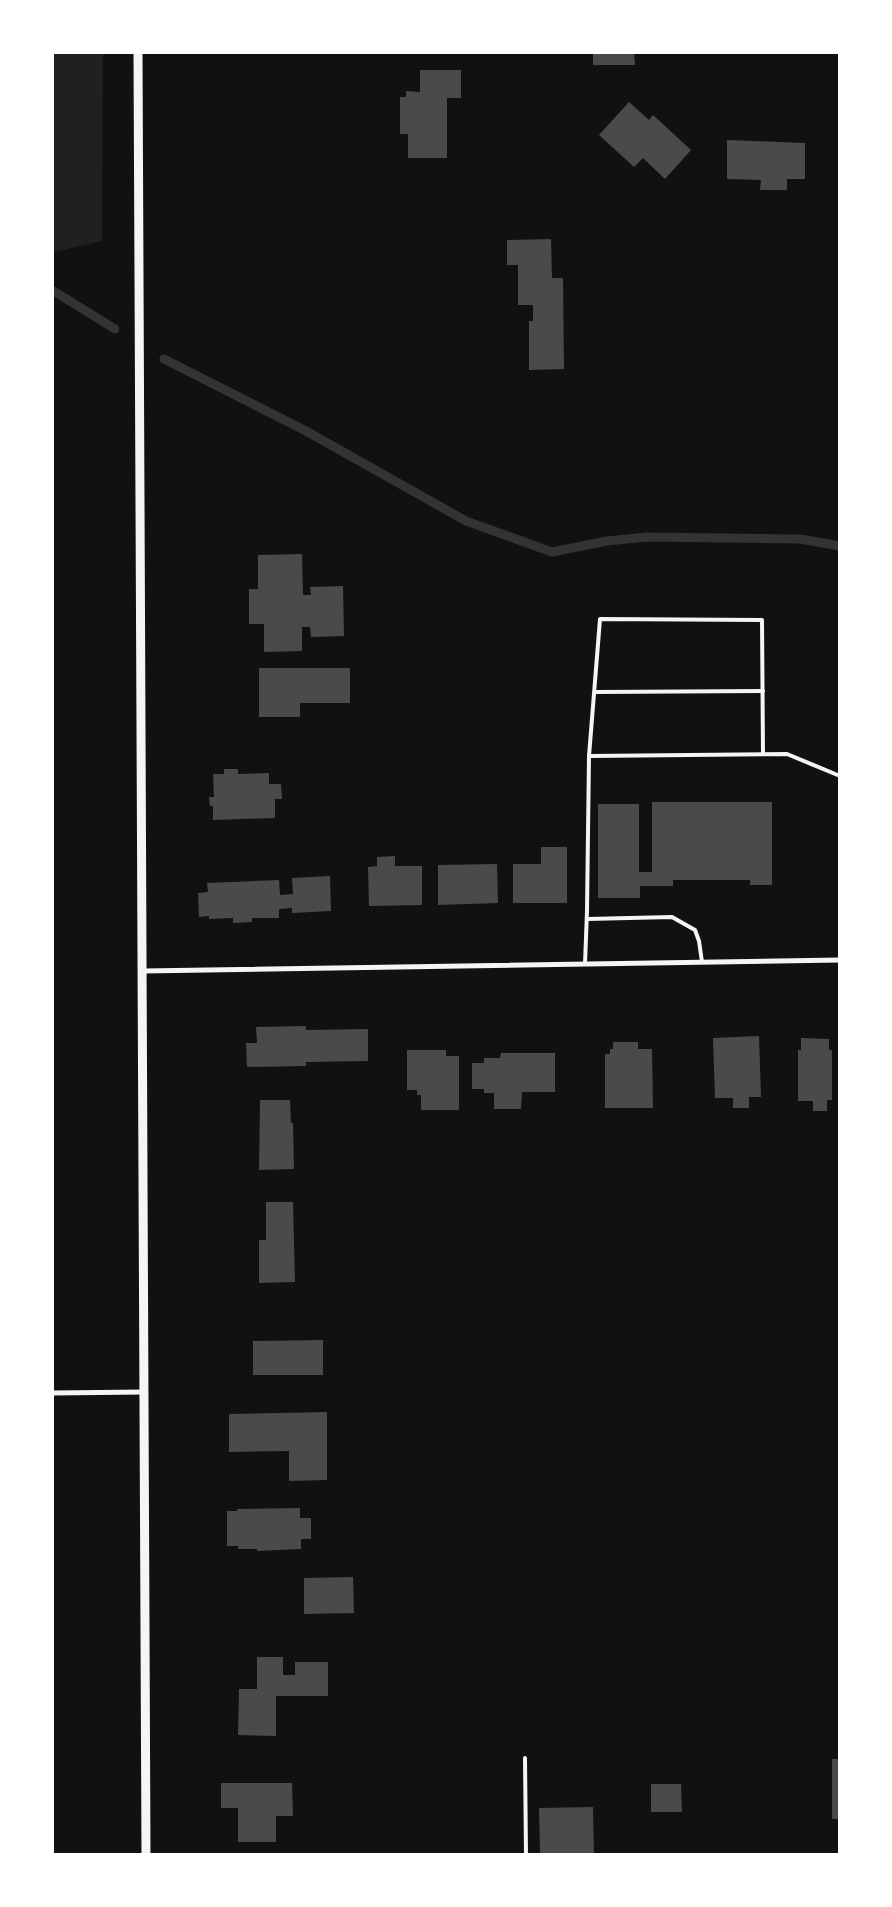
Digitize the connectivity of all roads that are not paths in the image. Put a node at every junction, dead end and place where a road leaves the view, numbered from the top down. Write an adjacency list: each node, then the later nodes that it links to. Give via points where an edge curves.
1 (138, 52): 11 (street)
2 (763, 691): 3 (lane); 3 (lane, via 762,620 600,620); 4 (lane)
3 (595, 692): 5 (lane)
4 (763, 754): 5 (lane); 6 (lane, via 787,754)
5 (589, 756): 7 (lane)
6 (840, 776)
7 (587, 919): 9 (lane, via 672,916 695,930); 10 (lane)
8 (840, 960): 9 (street)
9 (702, 962): 10 (street)
10 (585, 964): 11 (street)
11 (143, 970): 12 (street)
12 (145, 1392): 13 (street); 15 (street)
13 (52, 1393)
14 (525, 1758): 16 (lane)
15 (146, 1854)
16 (526, 1854)

